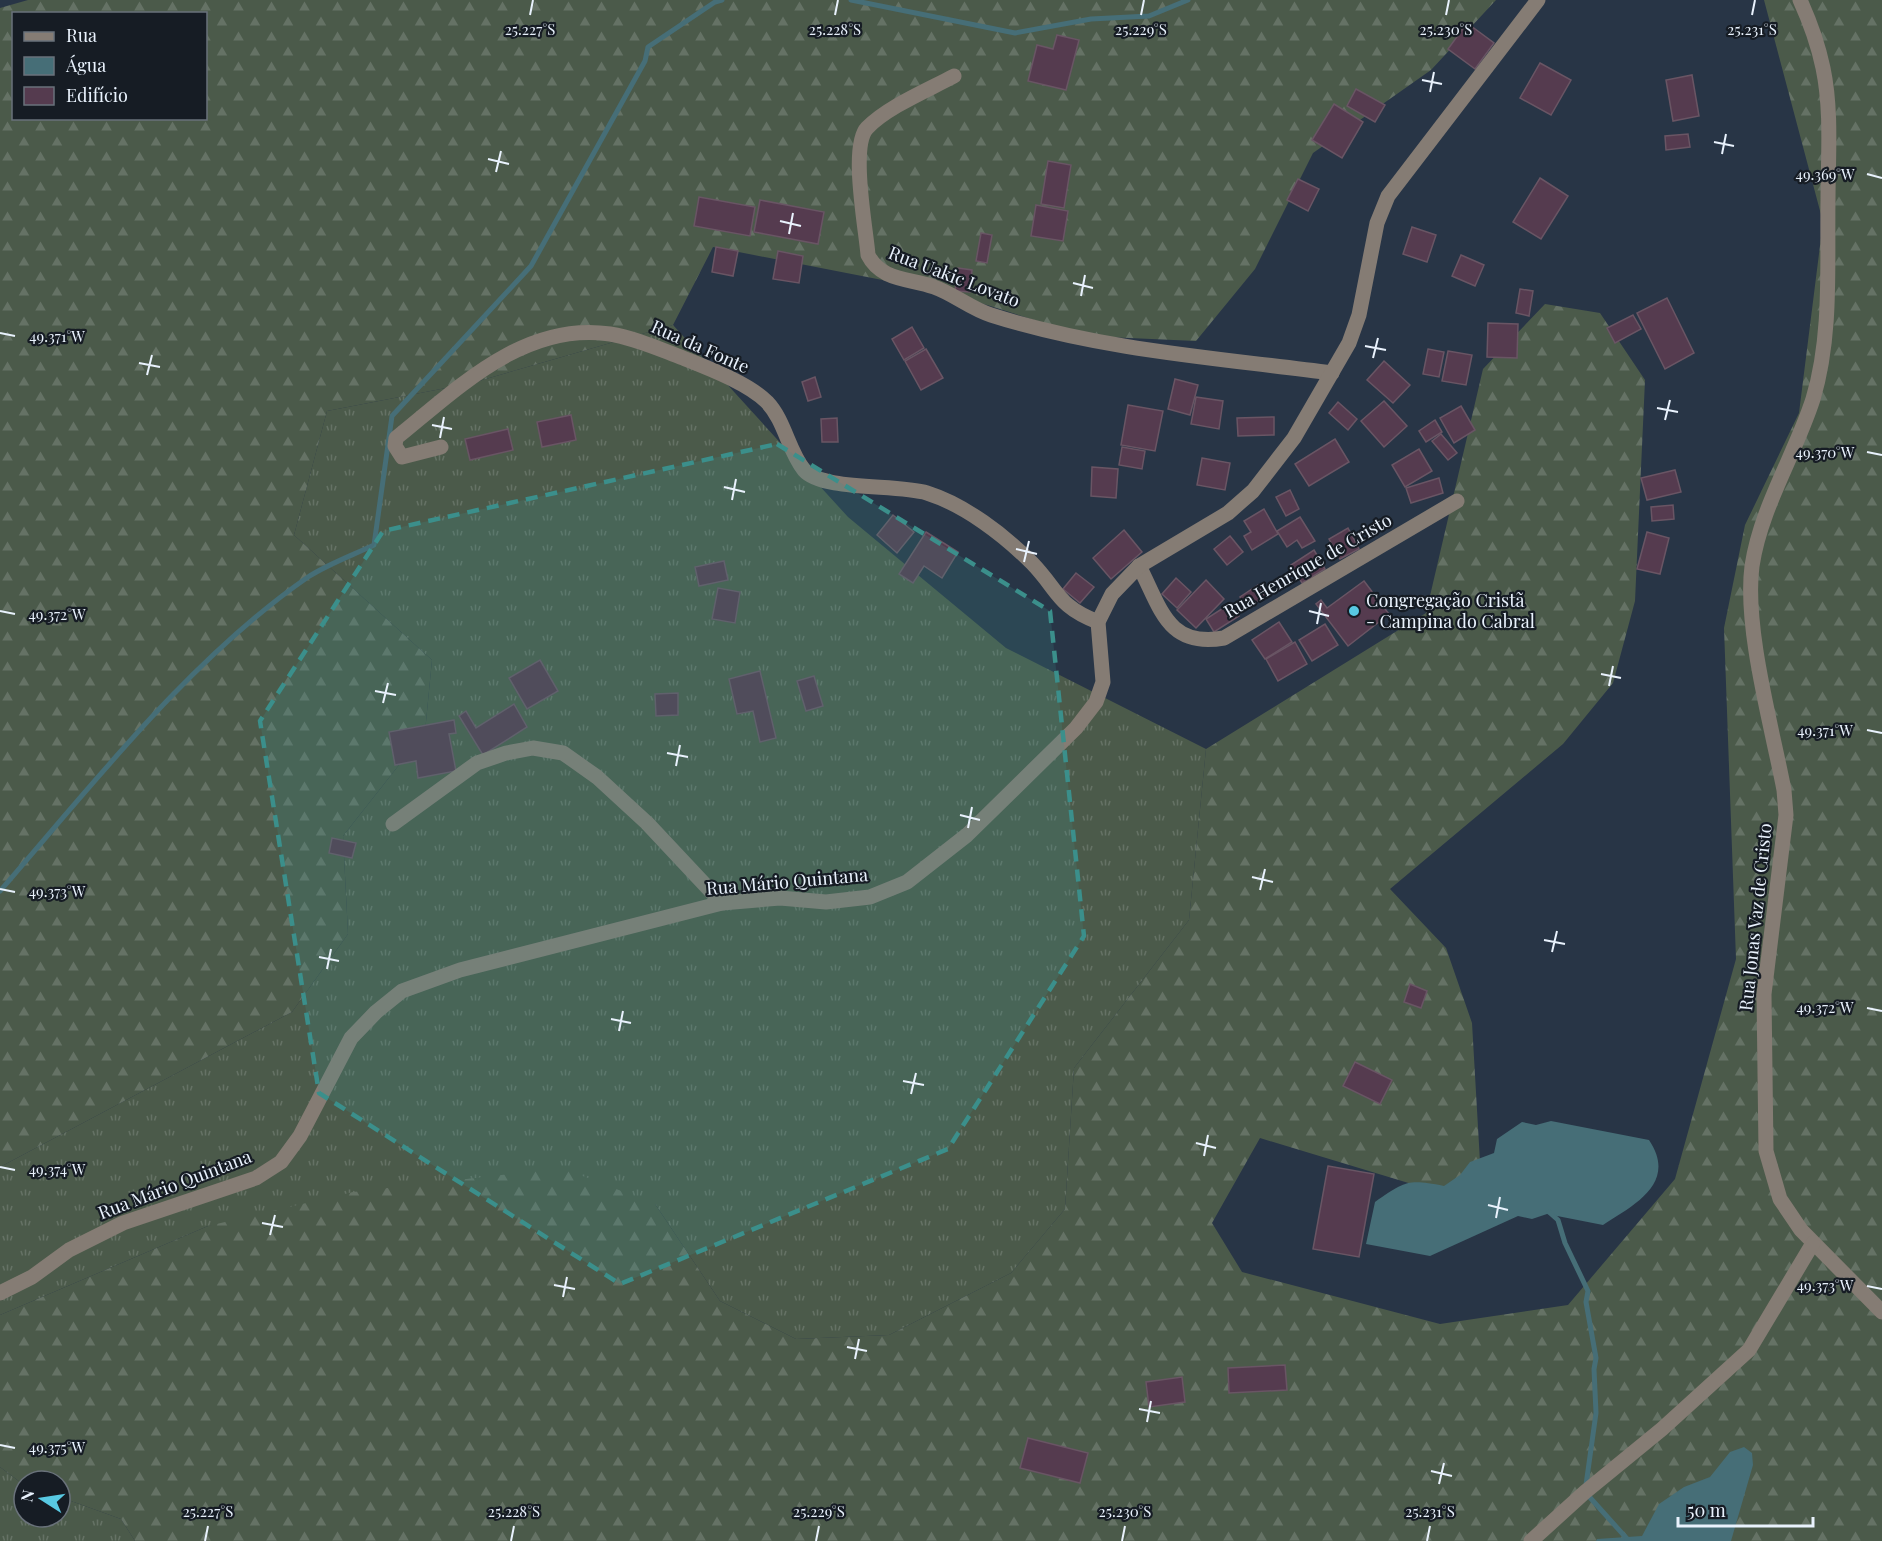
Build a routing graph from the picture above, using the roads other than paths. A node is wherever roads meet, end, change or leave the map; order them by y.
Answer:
1 (1538, 0) edge
2 (1800, 0) edge
3 (954, 76) dead end
4 (1332, 373) junction
5 (441, 447) dead end
6 (1457, 501) dead end
7 (1139, 566) junction
8 (1098, 622) junction
9 (393, 824) dead end
10 (722, 903) junction
11 (1814, 1243) junction
12 (0, 1293) edge
13 (1882, 1312) edge
14 (1531, 1541) edge

1 - 4 street
2 - 11 street, Rua Jonas Vaz de Cristo
3 - 4 street, Rua Uakic Lovato
4 - 7 street
5 - 8 street, Rua da Fonte
6 - 7 street, Rua Henrique de Cristo
7 - 8 street
8 - 10 street, Rua Mário Quintana
9 - 10 street
10 - 12 street, Rua Mário Quintana
11 - 13 street, Rua Jonas Vaz de Cristo
11 - 14 street

